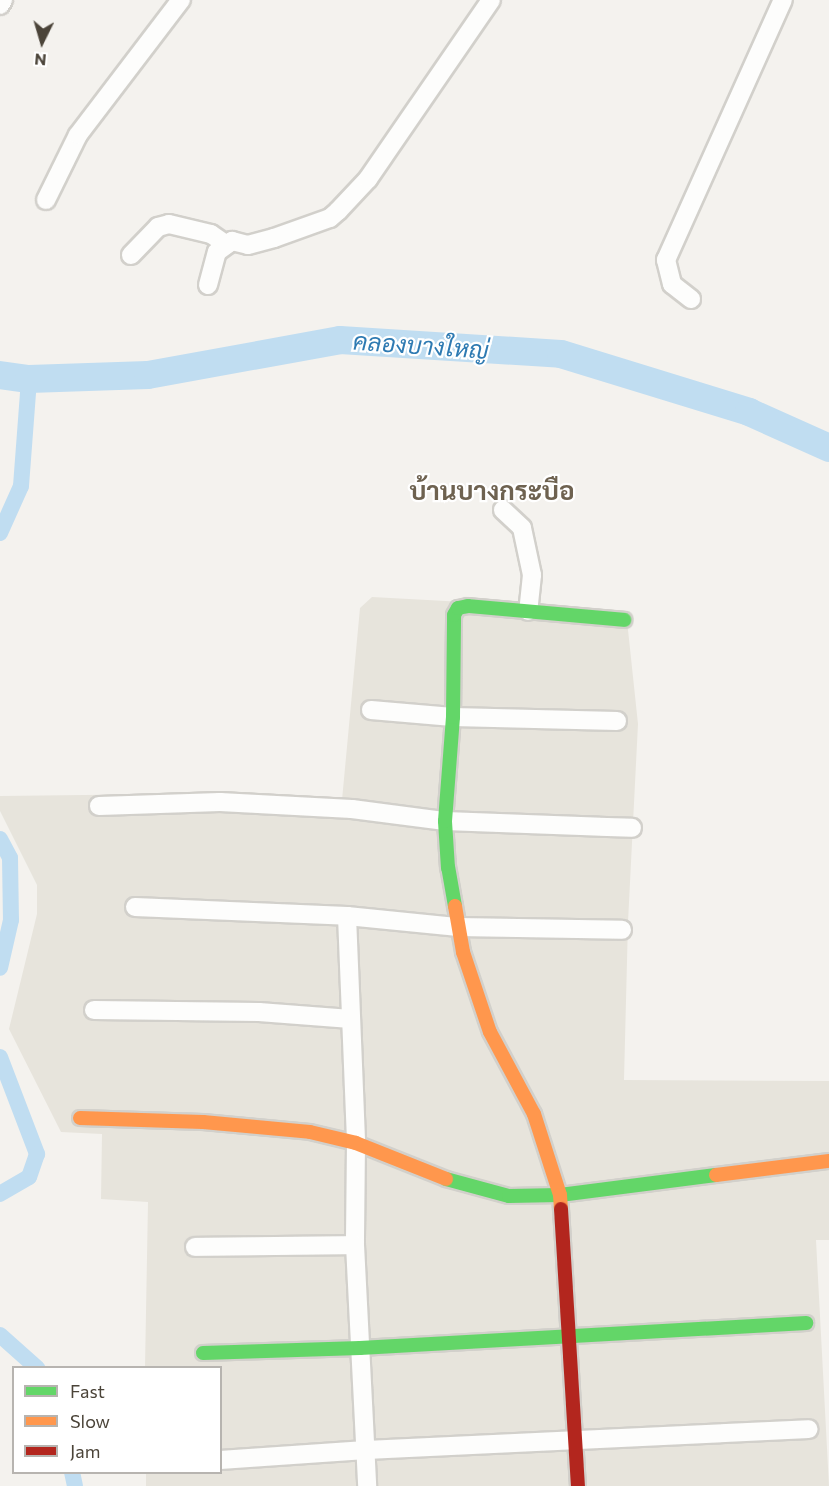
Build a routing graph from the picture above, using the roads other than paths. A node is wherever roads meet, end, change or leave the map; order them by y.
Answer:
1 (3, 0) edge
2 (181, 0) edge
3 (490, 0) edge
4 (783, 0) edge
5 (0, 5) edge
6 (46, 200) dead end
7 (227, 245) junction
8 (131, 255) dead end
9 (207, 285) dead end
10 (691, 299) dead end
11 (504, 510) dead end
12 (528, 611) junction
13 (624, 620) dead end
14 (370, 710) dead end
15 (453, 717) junction
16 (617, 721) dead end
17 (99, 806) dead end
18 (445, 821) junction
19 (632, 828) dead end
20 (135, 907) dead end
21 (347, 916) junction
22 (458, 927) junction
23 (622, 930) dead end
24 (94, 1010) dead end
25 (351, 1019) junction
26 (80, 1118) dead end
27 (356, 1143) junction
28 (829, 1161) edge
29 (560, 1196) junction
30 (355, 1245) junction
31 (195, 1247) dead end
32 (806, 1323) dead end
33 (569, 1334) junction
34 (360, 1348) junction
35 (203, 1353) dead end
36 (809, 1429) dead end
37 (574, 1439) junction
38 (366, 1450) junction
39 (222, 1460) edge
40 (367, 1486) edge
41 (578, 1486) edge

1 - 5 street
2 - 6 street
3 - 7 street
4 - 10 street
7 - 8 street
7 - 9 street
11 - 12 street
12 - 13 street
12 - 15 street
14 - 15 street
15 - 16 street
15 - 18 street
17 - 18 street
18 - 19 street
18 - 22 street
20 - 21 street
21 - 22 street
21 - 25 street
22 - 23 street
22 - 29 street
24 - 25 street
25 - 27 street
26 - 27 street
27 - 29 street
27 - 30 street
28 - 29 street
29 - 33 street
30 - 31 street
30 - 34 street
32 - 33 street
33 - 34 street
33 - 37 street
34 - 35 street
34 - 38 street
36 - 37 street
37 - 38 street
37 - 41 street
38 - 39 street
38 - 40 street

